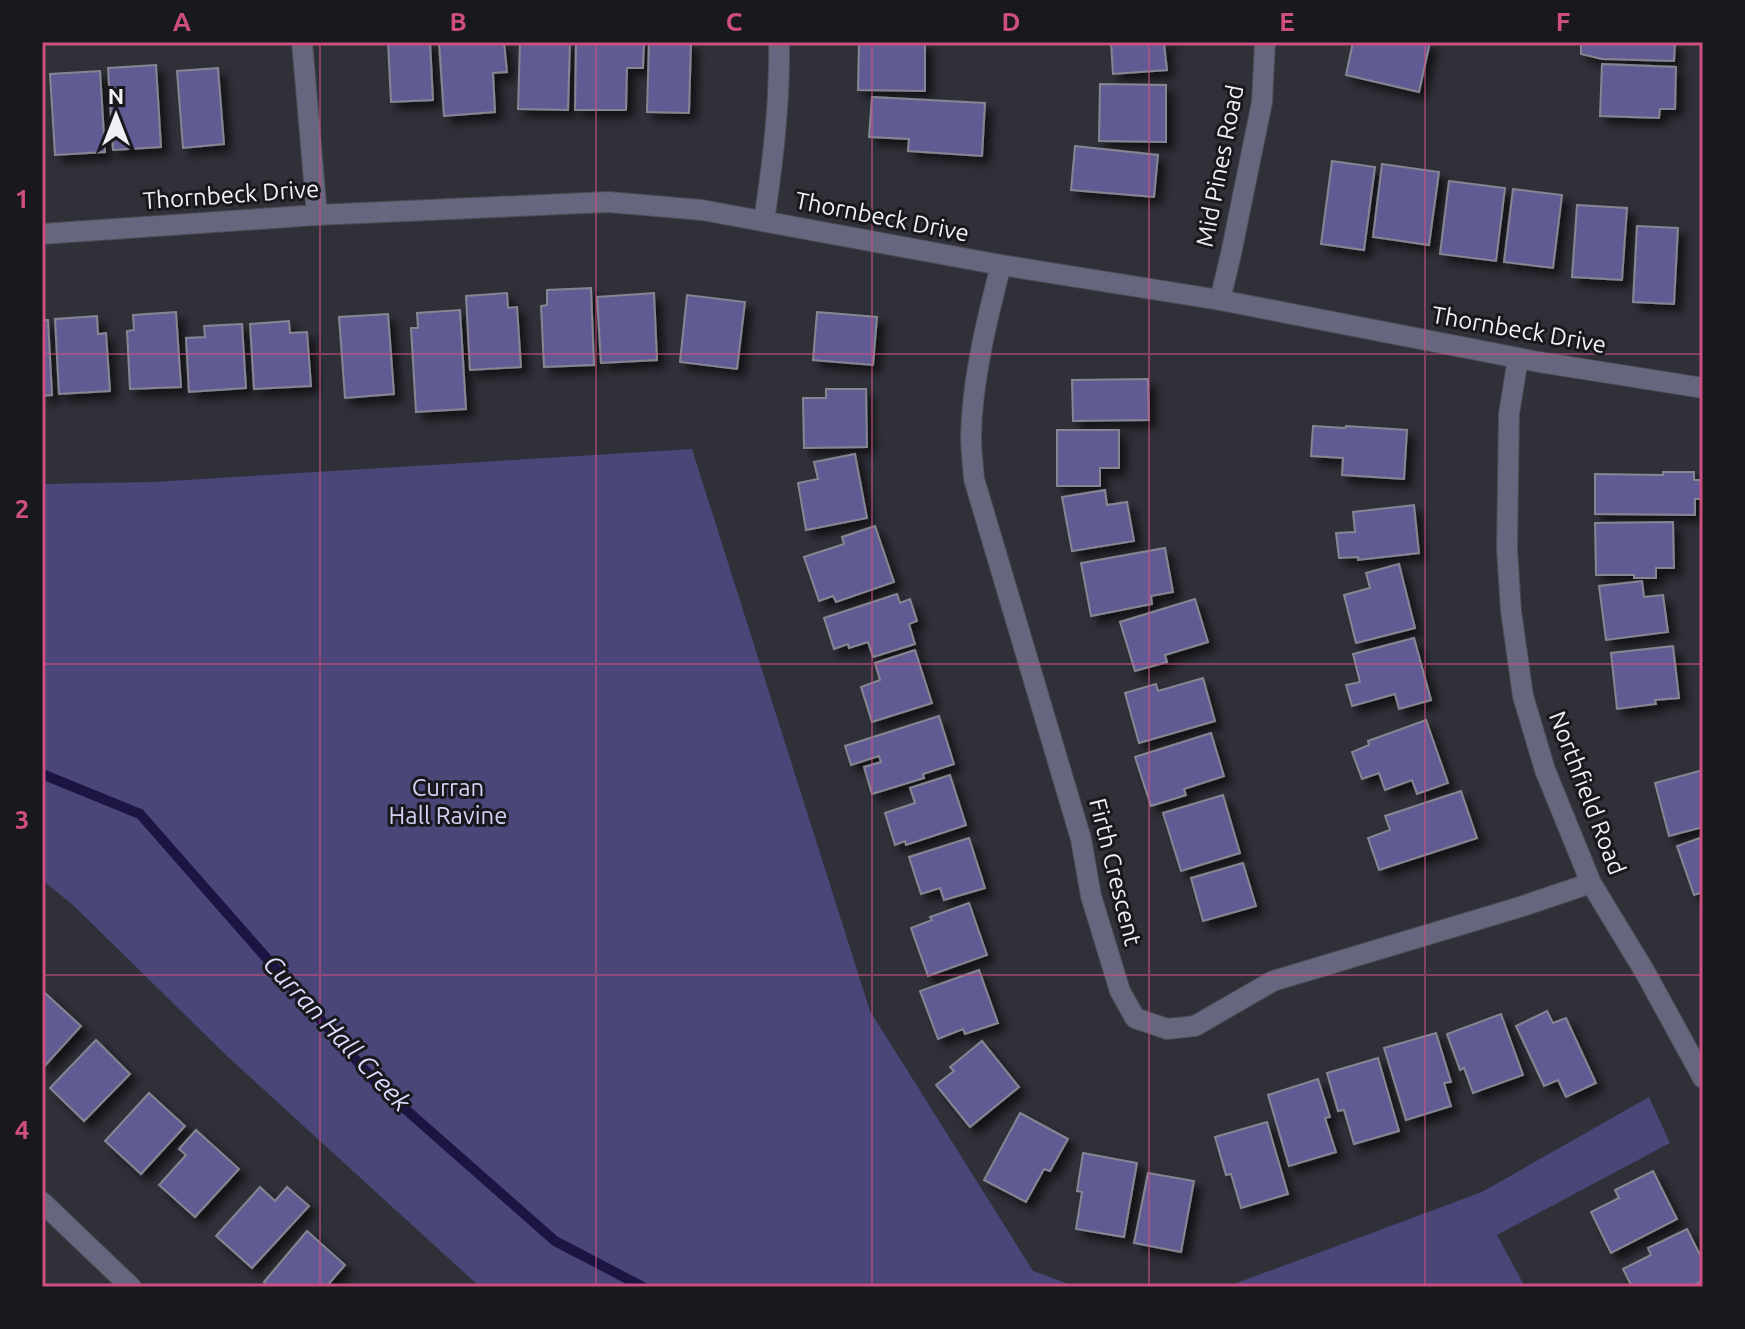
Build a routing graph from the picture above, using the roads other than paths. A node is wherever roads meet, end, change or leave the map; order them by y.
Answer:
1 (302, 42) edge
2 (779, 42) edge
3 (1265, 42) edge
4 (317, 215) junction
5 (764, 221) junction
6 (42, 234) edge
7 (1001, 265) junction
8 (1220, 300) junction
9 (1518, 358) junction
10 (1703, 388) edge
11 (1591, 883) junction
12 (1703, 1078) edge
13 (42, 1202) edge
14 (131, 1287) edge

1 - 4 street
2 - 5 street
3 - 8 street, Mid Pines Road
4 - 5 street, Thornbeck Drive
4 - 6 street, Thornbeck Drive
5 - 7 street, Thornbeck Drive
7 - 8 street, Thornbeck Drive
7 - 11 street, Firth Crescent
8 - 9 street, Thornbeck Drive
9 - 10 street, Thornbeck Drive
9 - 11 street, Northfield Road
11 - 12 street, Northfield Road
13 - 14 street

